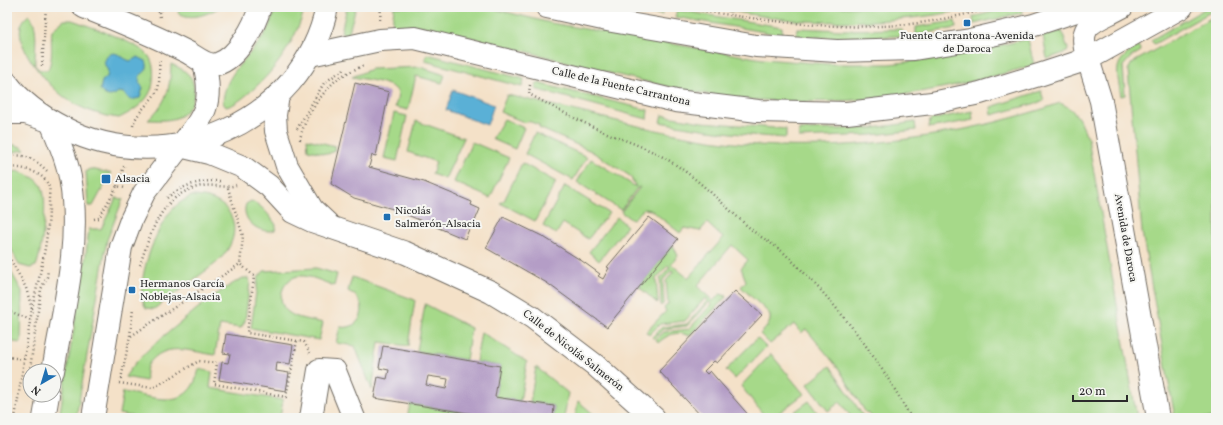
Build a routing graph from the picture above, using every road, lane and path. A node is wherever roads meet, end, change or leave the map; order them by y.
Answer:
1 (46, 7) edge
2 (84, 7) edge
3 (156, 7) edge
4 (160, 7) edge
5 (165, 7) edge
6 (260, 7) edge
7 (327, 7) edge
8 (546, 7) edge
9 (678, 7) edge
10 (729, 7) edge
11 (999, 7) edge
12 (1088, 7) edge
13 (1122, 7) edge
14 (1182, 7) edge
15 (159, 12) junction
16 (730, 15) junction
17 (163, 41) junction
18 (310, 55) junction
19 (1088, 59) junction
20 (204, 63) junction
21 (369, 64) dead end
22 (42, 66) dead end
23 (532, 66) junction
24 (348, 67) dead end
25 (7, 83) edge
26 (278, 95) junction
27 (7, 113) edge
28 (50, 121) junction
29 (296, 135) dead end
30 (300, 144) dead end
31 (180, 146) junction
32 (128, 148) junction
33 (7, 167) edge
34 (228, 182) dead end
35 (242, 183) dead end
36 (117, 186) dead end
37 (228, 188) junction
38 (165, 200) dead end
39 (333, 227) junction
40 (7, 253) edge
41 (50, 262) dead end
42 (240, 264) junction
43 (138, 270) dead end
44 (133, 306) dead end
45 (32, 309) junction
46 (7, 310) edge
47 (31, 320) junction
48 (130, 336) junction
49 (297, 341) junction
50 (7, 357) edge
51 (25, 359) junction
52 (31, 363) edge
53 (54, 363) edge
54 (319, 370) junction
55 (121, 383) junction
56 (120, 390) dead end
57 (47, 403) edge
58 (15, 418) edge
59 (44, 418) edge
60 (93, 418) edge
61 (311, 418) edge
62 (354, 418) edge
63 (654, 418) edge
64 (912, 418) edge
65 (1158, 418) edge

1 - 22 path
2 - 17 main road
3 - 15 path
4 - 15 path
5 - 15 path
6 - 20 main road
7 - 18 main road
8 - 12 main road
9 - 16 path
10 - 16 path
11 - 16 path
13 - 19 main road, Avenida de Daroca
14 - 19 main road, Calle de la Fuente Carrantona
15 - 17 path
17 - 20 main road
17 - 32 path
18 - 23 main road, Calle de la Fuente Carrantona
18 - 26 main road
19 - 23 main road, Calle de la Fuente Carrantona
19 - 65 main road, Avenida de Daroca
20 - 31 main road
21 - 30 path
23 - 64 path
24 - 29 path
25 - 28 main road
26 - 31 main road
26 - 39 main road, Calle de Nicolás Salmerón
27 - 28 main road
28 - 32 main road
28 - 53 main road
31 - 32 main road
31 - 39 main road, Calle de Nicolás Salmerón
31 - 60 main road
32 - 36 path
33 - 45 path
34 - 38 path
35 - 37 path
37 - 42 path
37 - 43 path
39 - 63 main road, Calle de Nicolás Salmerón
40 - 45 path
41 - 52 path
42 - 48 path
42 - 49 path
44 - 48 path
45 - 47 path
46 - 47 path
47 - 51 path
48 - 55 path
49 - 54 path
49 - 55 path
50 - 51 path
51 - 58 path
54 - 61 main road
54 - 62 main road
55 - 56 path
57 - 59 main road

